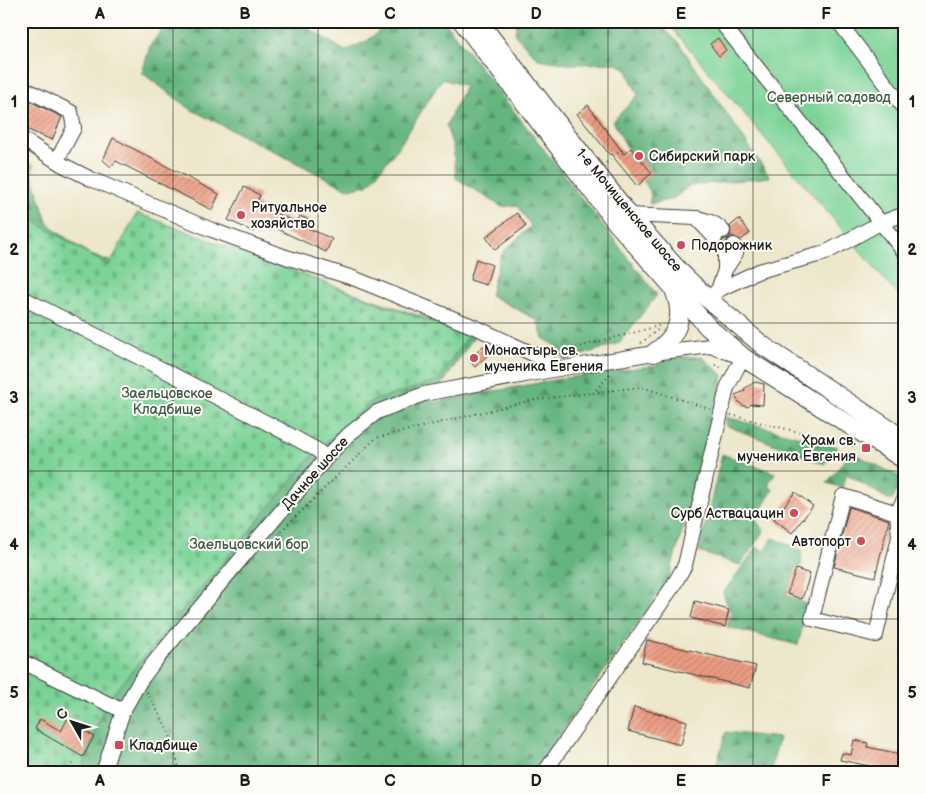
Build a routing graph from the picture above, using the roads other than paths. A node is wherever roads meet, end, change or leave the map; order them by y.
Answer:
1 (462, 21) edge
2 (720, 21) edge
3 (838, 21) edge
4 (484, 26) edge
5 (21, 87) edge
6 (905, 110) edge
7 (21, 138) edge
8 (57, 160) junction
9 (905, 214) edge
10 (629, 215) junction
11 (880, 223) junction
12 (719, 234) dead end
13 (730, 249) dead end
14 (905, 253) edge
15 (674, 289) junction
16 (713, 294) junction
17 (21, 297) edge
18 (745, 332) junction
19 (718, 344) junction
20 (654, 353) junction
21 (744, 358) junction
22 (549, 365) junction
23 (905, 440) edge
24 (326, 458) junction
25 (905, 460) edge
26 (905, 496) edge
27 (897, 514) junction
28 (21, 661) edge
29 (123, 711) junction
30 (104, 773) edge
31 (544, 773) edge

1 - 15 main road
2 - 11 street
3 - 6 street
4 - 10 main road, 1-е Мочищенское шоссе
5 - 8 street
7 - 8 street
8 - 22 street
9 - 11 street
10 - 12 street
10 - 16 main road, 1-е Мочищенское шоссе
11 - 14 street
11 - 16 street
13 - 16 street
15 - 19 main road
15 - 20 main road
16 - 18 main road, 1-е Мочищенское шоссе
17 - 24 street
18 - 19 main road
18 - 23 main road, 1-е Мочищенское шоссе
19 - 20 street, Дачное шоссе
19 - 21 main road
20 - 22 street, Дачное шоссе
21 - 25 main road
21 - 31 street
22 - 24 street, Дачное шоссе
24 - 29 street, Дачное шоссе
26 - 27 street
27 - 27 street
28 - 29 street
29 - 30 street, Дачное шоссе

